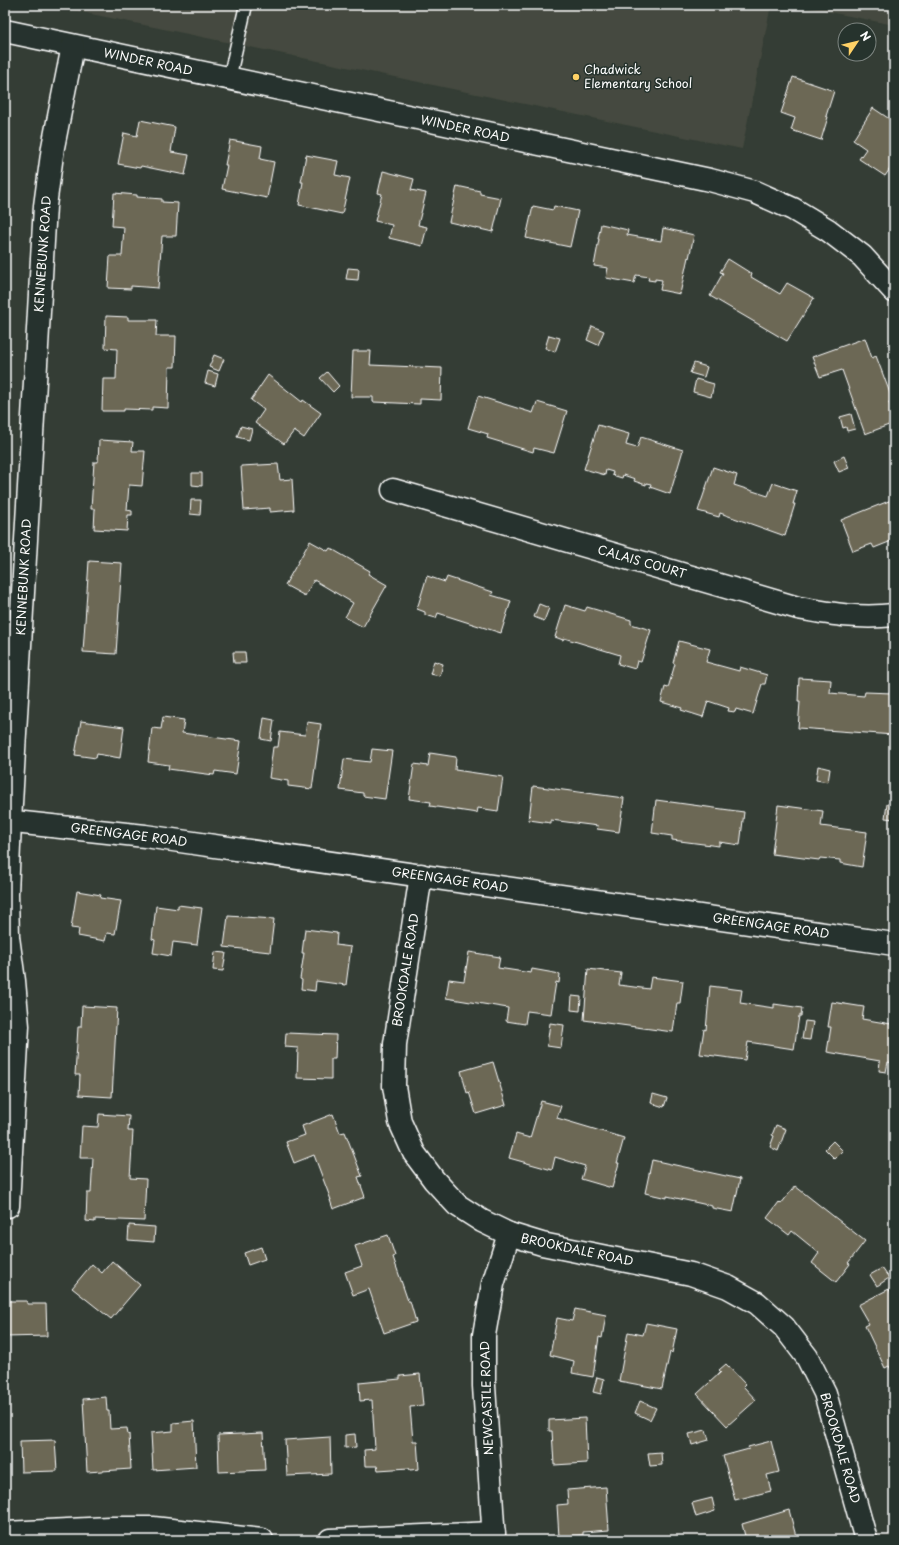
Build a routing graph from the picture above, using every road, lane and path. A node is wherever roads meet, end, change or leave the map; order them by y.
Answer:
1 (246, 5) edge
2 (5, 32) edge
3 (73, 46) junction
4 (229, 79) junction
5 (894, 291) edge
6 (393, 490) dead end
7 (894, 615) edge
8 (8, 821) edge
9 (421, 875) junction
10 (894, 944) edge
11 (8, 1206) dead end
12 (509, 1234) junction
13 (5, 1533) edge
14 (189, 1536) edge
15 (494, 1536) edge
16 (262, 1540) edge
17 (330, 1540) edge
18 (866, 1540) edge

1 - 4 lane
2 - 3 street, WINDER ROAD
3 - 4 street, WINDER ROAD
3 - 8 street, KENNEBUNK ROAD
4 - 5 street, WINDER ROAD
6 - 7 street, CALAIS COURT
8 - 9 street, GREENGAGE ROAD
8 - 11 street, KENNEBUNK ROAD
9 - 10 street, GREENGAGE ROAD
9 - 12 street, BROOKDALE ROAD
12 - 15 street, NEWCASTLE ROAD
12 - 18 street, BROOKDALE ROAD
13 - 14 street
14 - 16 street
15 - 17 street

